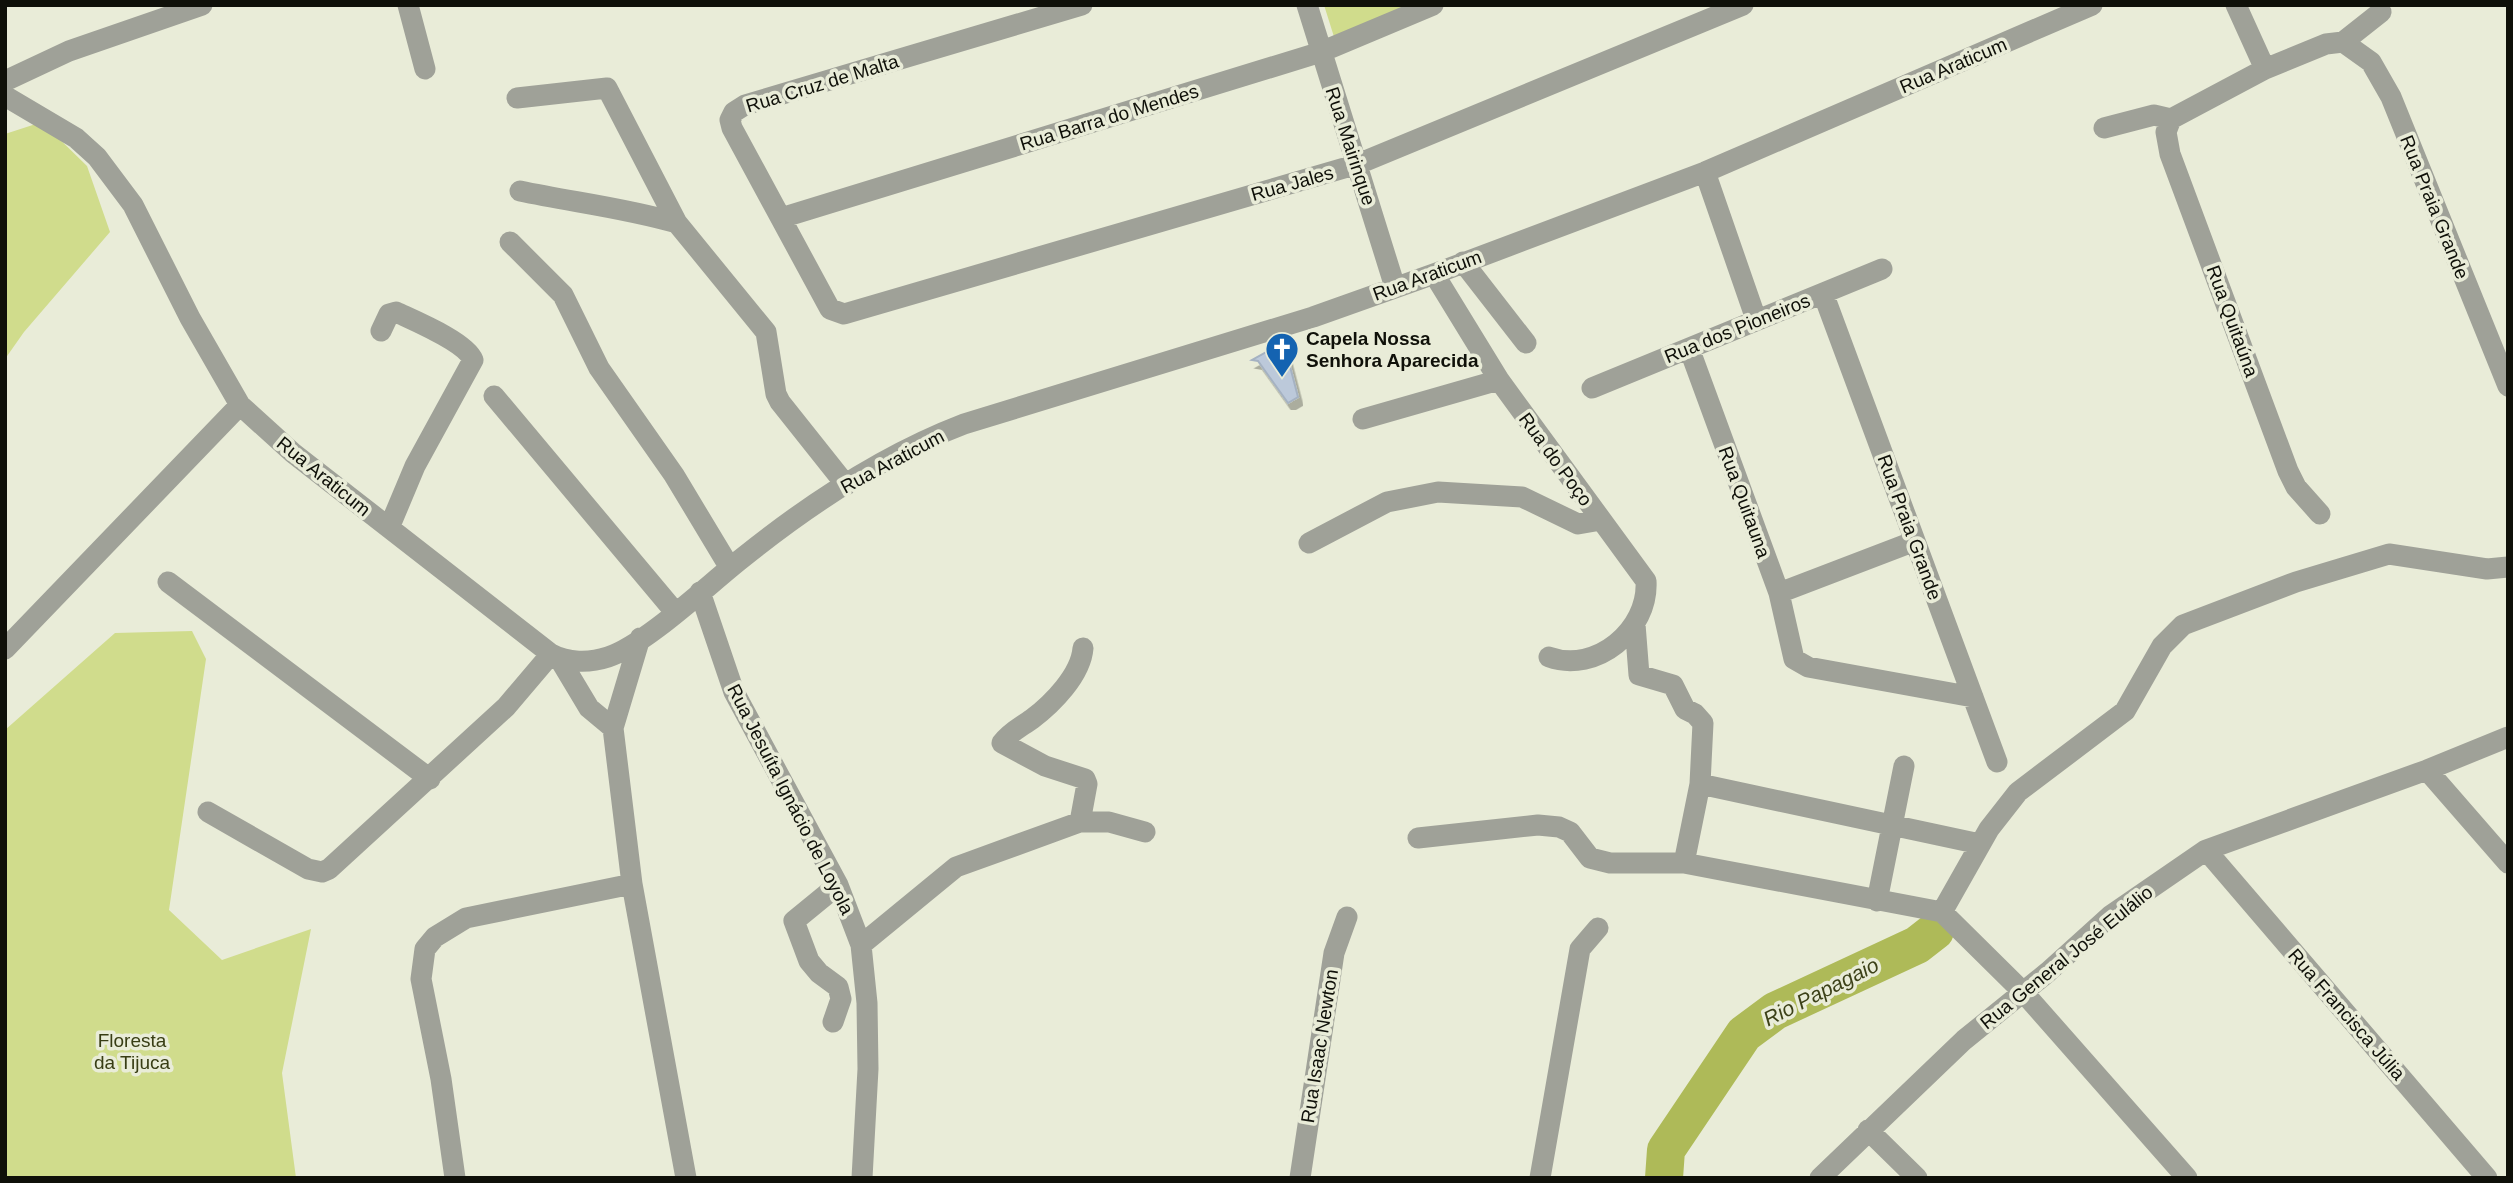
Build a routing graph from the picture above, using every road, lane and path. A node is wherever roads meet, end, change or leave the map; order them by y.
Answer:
1 (202, 5) edge
2 (408, 5) edge
3 (1082, 5) edge
4 (1307, 5) edge
5 (1433, 5) edge
6 (1744, 5) edge
7 (2092, 5) edge
8 (2236, 5) edge
9 (2381, 12) dead end
10 (2343, 42) junction
11 (1321, 52) junction
12 (425, 69) dead end
13 (2265, 69) junction
14 (5, 81) edge
15 (5, 96) edge
16 (517, 98) dead end
17 (2171, 119) junction
18 (2104, 128) dead end
19 (1358, 164) junction
20 (1705, 172) junction
21 (520, 191) dead end
22 (781, 218) junction
23 (677, 223) junction
24 (510, 242) dead end
25 (1463, 262) junction
26 (1882, 269) dead end
27 (1434, 274) junction
28 (1395, 287) junction
29 (1823, 293) junction
30 (828, 306) joint
31 (1756, 319) junction
32 (381, 331) dead end
33 (1526, 343) dead end
34 (1689, 348) junction
35 (1499, 380) junction
36 (2508, 386) edge
37 (1592, 388) dead end
38 (494, 396) dead end
39 (240, 405) junction
40 (1363, 419) dead end
41 (846, 485) junction
42 (2320, 513) dead end
43 (1601, 520) junction
44 (389, 528) junction
45 (1915, 541) junction
46 (1309, 543) dead end
47 (2508, 567) edge
48 (730, 568) junction
49 (168, 582) dead end
50 (700, 592) junction
51 (1779, 593) junction
52 (675, 612) junction
53 (1635, 624) junction
54 (640, 638) junction
55 (1083, 648) dead end
56 (5, 649) edge
57 (555, 656) junction
58 (1549, 657) dead end
59 (1973, 697) junction
60 (613, 728) junction
61 (2508, 737) edge
62 (1997, 762) dead end
63 (1904, 766) dead end
64 (2427, 771) junction
65 (430, 779) junction
66 (1700, 784) junction
67 (208, 812) dead end
68 (1080, 822) junction
69 (1892, 825) junction
70 (1145, 832) dead end
71 (1418, 838) dead end
72 (1980, 844) junction
73 (2207, 850) junction
74 (1684, 863) junction
75 (2508, 863) edge
76 (632, 884) junction
77 (838, 885) junction
78 (1877, 901) junction
79 (1942, 912) junction
80 (1347, 917) dead end
81 (1598, 928) dead end
82 (861, 945) junction
83 (2024, 993) junction
84 (833, 1022) dead end
85 (1868, 1130) junction
86 (455, 1178) edge
87 (686, 1178) edge
88 (862, 1178) edge
89 (1300, 1178) edge
90 (1540, 1178) edge
91 (1820, 1178) edge
92 (1917, 1178) edge
93 (2187, 1178) edge
94 (2487, 1178) edge

1 - 14 street
2 - 12 street
3 - 22 street, Rua Cruz de Malta
4 - 11 street, Rua Mairinque
5 - 11 street, Rua Barra do Mendes
6 - 19 street, Rua Jales
7 - 20 street, Rua Araticum
8 - 13 street
9 - 10 street
10 - 13 street
10 - 36 street, Rua Praia Grande
11 - 19 street, Rua Mairinque
11 - 22 street, Rua Barra do Mendes
13 - 17 street
15 - 39 street, Rua Araticum
16 - 23 street
17 - 18 street
17 - 42 street, Rua Quitaúna
19 - 28 street, Rua Mairinque
19 - 30 street, Rua Jales
20 - 25 street, Rua Araticum
20 - 31 street
21 - 23 street
22 - 30 street, Rua Cruz de Malta
23 - 41 street
24 - 48 street
25 - 27 street, Rua Araticum
25 - 33 street
26 - 29 street, Rua dos Pioneiros
27 - 28 street, Rua Araticum
27 - 35 street, Rua do Poço
28 - 41 street, Rua Araticum
29 - 31 street, Rua dos Pioneiros
29 - 45 street, Rua Praia Grande
31 - 34 street, Rua dos Pioneiros
32 - 44 street
34 - 37 street, Rua dos Pioneiros
34 - 51 street, Rua Quitauna
35 - 40 street
35 - 43 street, Rua do Poço
38 - 52 street
39 - 44 street, Rua Araticum
39 - 56 street
41 - 48 street, Rua Araticum
43 - 46 street
43 - 53 street, Rua do Poço
44 - 57 street, Rua Araticum
45 - 51 street
45 - 59 street, Rua Praia Grande
47 - 72 street
48 - 50 street, Rua Araticum
49 - 65 street
50 - 52 street, Rua Araticum
50 - 77 street, Rua Jesuíta Ignácio de Loyola
51 - 59 street, Rua Quitauna
52 - 54 street, Rua Araticum
53 - 58 street, Rua do Poço
53 - 66 street
54 - 57 street, Rua Araticum
54 - 60 street
55 - 68 street
57 - 60 street
57 - 65 street
59 - 62 street, Rua Praia Grande
60 - 76 street
61 - 64 street, Rua General José Eulálio
63 - 69 street
64 - 73 street, Rua General José Eulálio
64 - 75 street
65 - 67 street
66 - 69 street
66 - 74 street
68 - 70 street
68 - 82 street
69 - 72 street
69 - 78 street
71 - 74 street
72 - 79 street
73 - 83 street, Rua General José Eulálio
73 - 94 street, Rua Francisca Júlia
74 - 78 street
76 - 86 street
76 - 87 street
77 - 82 street, Rua Jesuíta Ignácio de Loyola
77 - 84 street
78 - 79 street
79 - 83 street
80 - 89 street, Rua Isaac Newton
81 - 90 street
82 - 88 street, Rua Jesuíta Ignácio de Loyola
83 - 85 street, Rua General José Eulálio
83 - 93 street
85 - 91 street, Rua General José Eulálio
85 - 92 street

